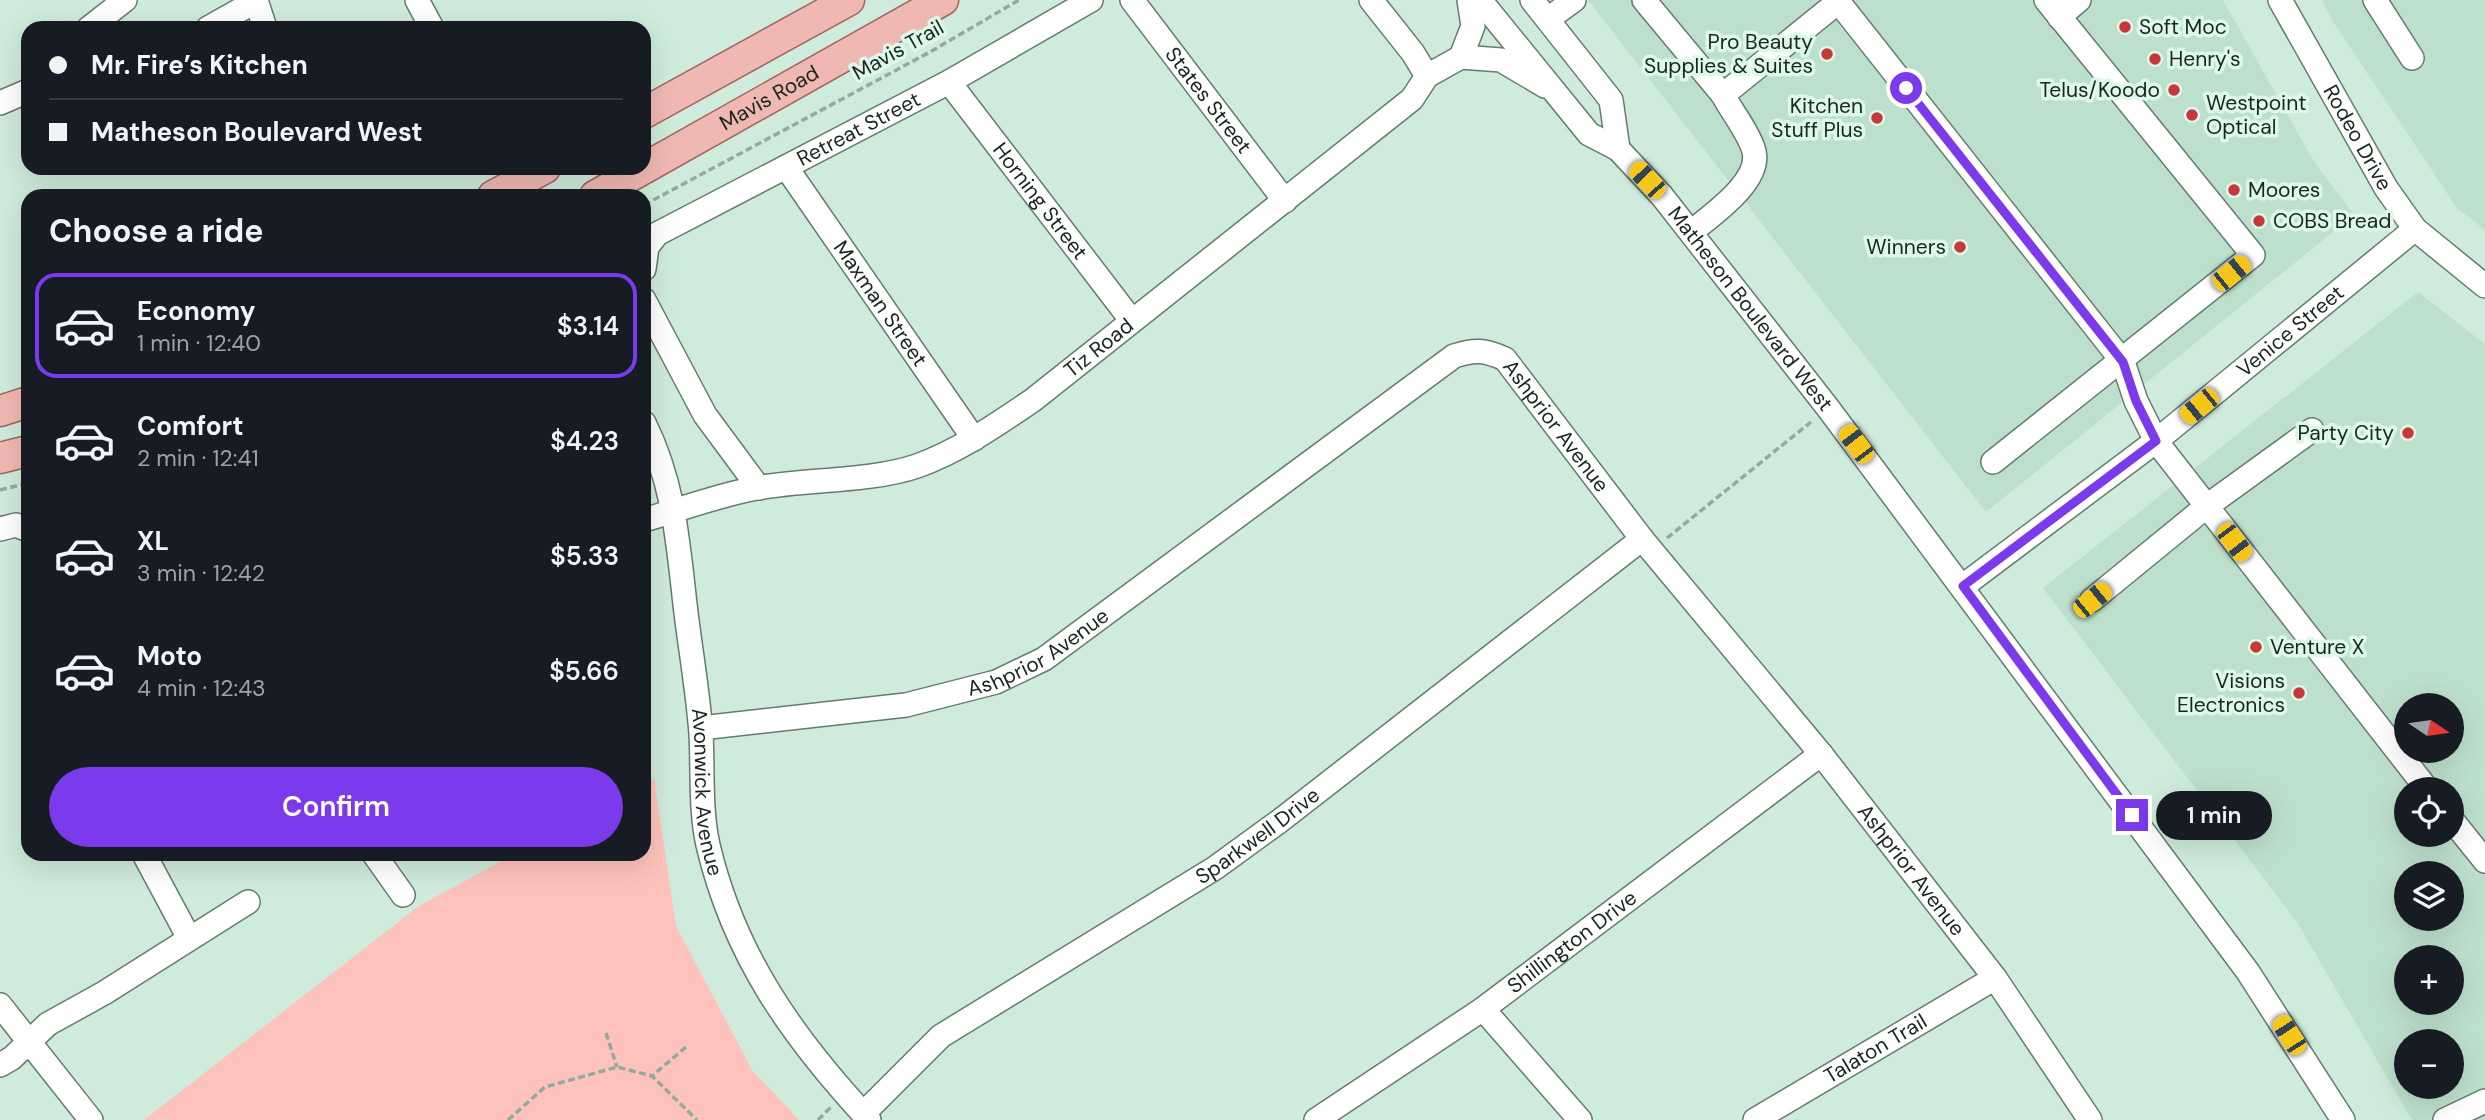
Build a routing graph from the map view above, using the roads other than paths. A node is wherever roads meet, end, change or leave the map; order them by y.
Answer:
1 (125, 0) edge
2 (416, 0) edge
3 (849, 0) edge
4 (943, 0) edge
5 (1091, 0) edge
6 (1132, 0) edge
7 (1371, 0) edge
8 (1469, 0) edge
9 (1480, 0) edge
10 (1532, 0) edge
11 (1574, 0) edge
12 (1644, 0) edge
13 (2079, 0) edge
14 (2280, 0) edge
15 (2375, 0) edge
16 (256, 1) edge
17 (1838, 1) edge
18 (2052, 8) edge
19 (1548, 19) junction
20 (98, 21) edge
21 (220, 21) edge
22 (263, 21) edge
23 (428, 21) edge
24 (1461, 57) junction
25 (2412, 58) dead end
26 (1427, 76) junction
27 (949, 82) junction
28 (1558, 93) junction
29 (21, 94) edge
30 (1723, 95) junction
31 (0, 103) edge
32 (651, 109) edge
33 (1618, 149) junction
34 (651, 165) edge
35 (786, 167) junction
36 (532, 175) edge
37 (633, 175) edge
38 (512, 186) edge
39 (608, 189) edge
40 (1284, 201) junction
41 (2415, 229) junction
42 (1691, 232) junction
43 (651, 242) edge
44 (2485, 286) edge
45 (651, 313) edge
46 (1132, 321) junction
47 (2123, 362) junction
48 (21, 404) edge
49 (0, 411) edge
50 (2312, 430) dead end
51 (651, 438) edge
52 (974, 439) junction
53 (2156, 441) junction
54 (21, 453) edge
55 (0, 458) edge
56 (1993, 462) dead end
57 (759, 488) junction
58 (2207, 506) junction
59 (673, 512) junction
60 (651, 518) edge
61 (21, 528) edge
62 (0, 529) edge
63 (1647, 545) junction
64 (1963, 586) junction
65 (2092, 600) dead end
66 (701, 729) junction
67 (1821, 754) junction
68 (2418, 777) edge
69 (2464, 835) edge
70 (2485, 860) edge
71 (148, 861) edge
72 (379, 861) edge
73 (403, 895) dead end
74 (248, 902) dead end
75 (189, 938) junction
76 (1994, 978) junction
77 (0, 1005) edge
78 (1483, 1009) junction
79 (30, 1043) junction
80 (0, 1065) edge
81 (2485, 1101) edge
82 (866, 1117) edge
83 (91, 1120) edge
84 (1316, 1120) edge
85 (1580, 1120) edge
86 (1755, 1120) edge
87 (2090, 1120) edge
88 (2343, 1120) edge
89 (2445, 1120) edge

1 - 20 street
2 - 23 street
3 - 32 main road
4 - 34 main road, Mavis Road
5 - 27 street, Retreat Street
6 - 40 street, States Street
7 - 26 street
8 - 24 street
9 - 28 street, Matheson Boulevard West
10 - 19 street
11 - 19 street
12 - 30 street
13 - 18 street
14 - 41 street, Rodeo Drive
15 - 25 street
16 - 21 street
16 - 22 street
17 - 30 street
17 - 47 street
18 - 47 street
19 - 33 street
24 - 26 street, Tiz Road
24 - 28 street
26 - 40 street, Tiz Road
27 - 35 street, Retreat Street
27 - 46 street, Horning Street
28 - 33 street, Matheson Boulevard West
29 - 31 street
30 - 42 street
33 - 42 street, Matheson Boulevard West
35 - 43 street, Retreat Street
35 - 52 street, Maxman Street
36 - 38 main road
37 - 39 main road, Mavis Road
40 - 46 street, Tiz Road
41 - 44 street, Rodeo Drive
41 - 53 street, Venice Street
42 - 64 street, Matheson Boulevard West
45 - 57 street
46 - 52 street, Tiz Road
47 - 53 street
47 - 56 street
48 - 49 main road
50 - 58 street
51 - 59 street, Avonwick Avenue
52 - 57 street, Tiz Road
53 - 58 street
53 - 64 street, Venice Street
54 - 55 main road
57 - 59 street, Tiz Road
58 - 65 street
58 - 68 street
59 - 60 street, Tiz Road
59 - 66 street, Avonwick Avenue
61 - 62 street
63 - 66 street, Ashprior Avenue
63 - 67 street, Ashprior Avenue
63 - 82 street, Sparkwell Drive
64 - 88 street, Matheson Boulevard West
66 - 82 street, Avonwick Avenue
67 - 76 street, Ashprior Avenue
67 - 78 street, Shillington Drive
69 - 70 street
71 - 75 street
72 - 73 street
74 - 75 street
75 - 79 street
76 - 86 street, Talaton Trail
76 - 87 street, Ashprior Avenue
77 - 79 street
78 - 84 street, Shillington Drive
78 - 85 street
79 - 80 street
79 - 83 street
81 - 89 street

